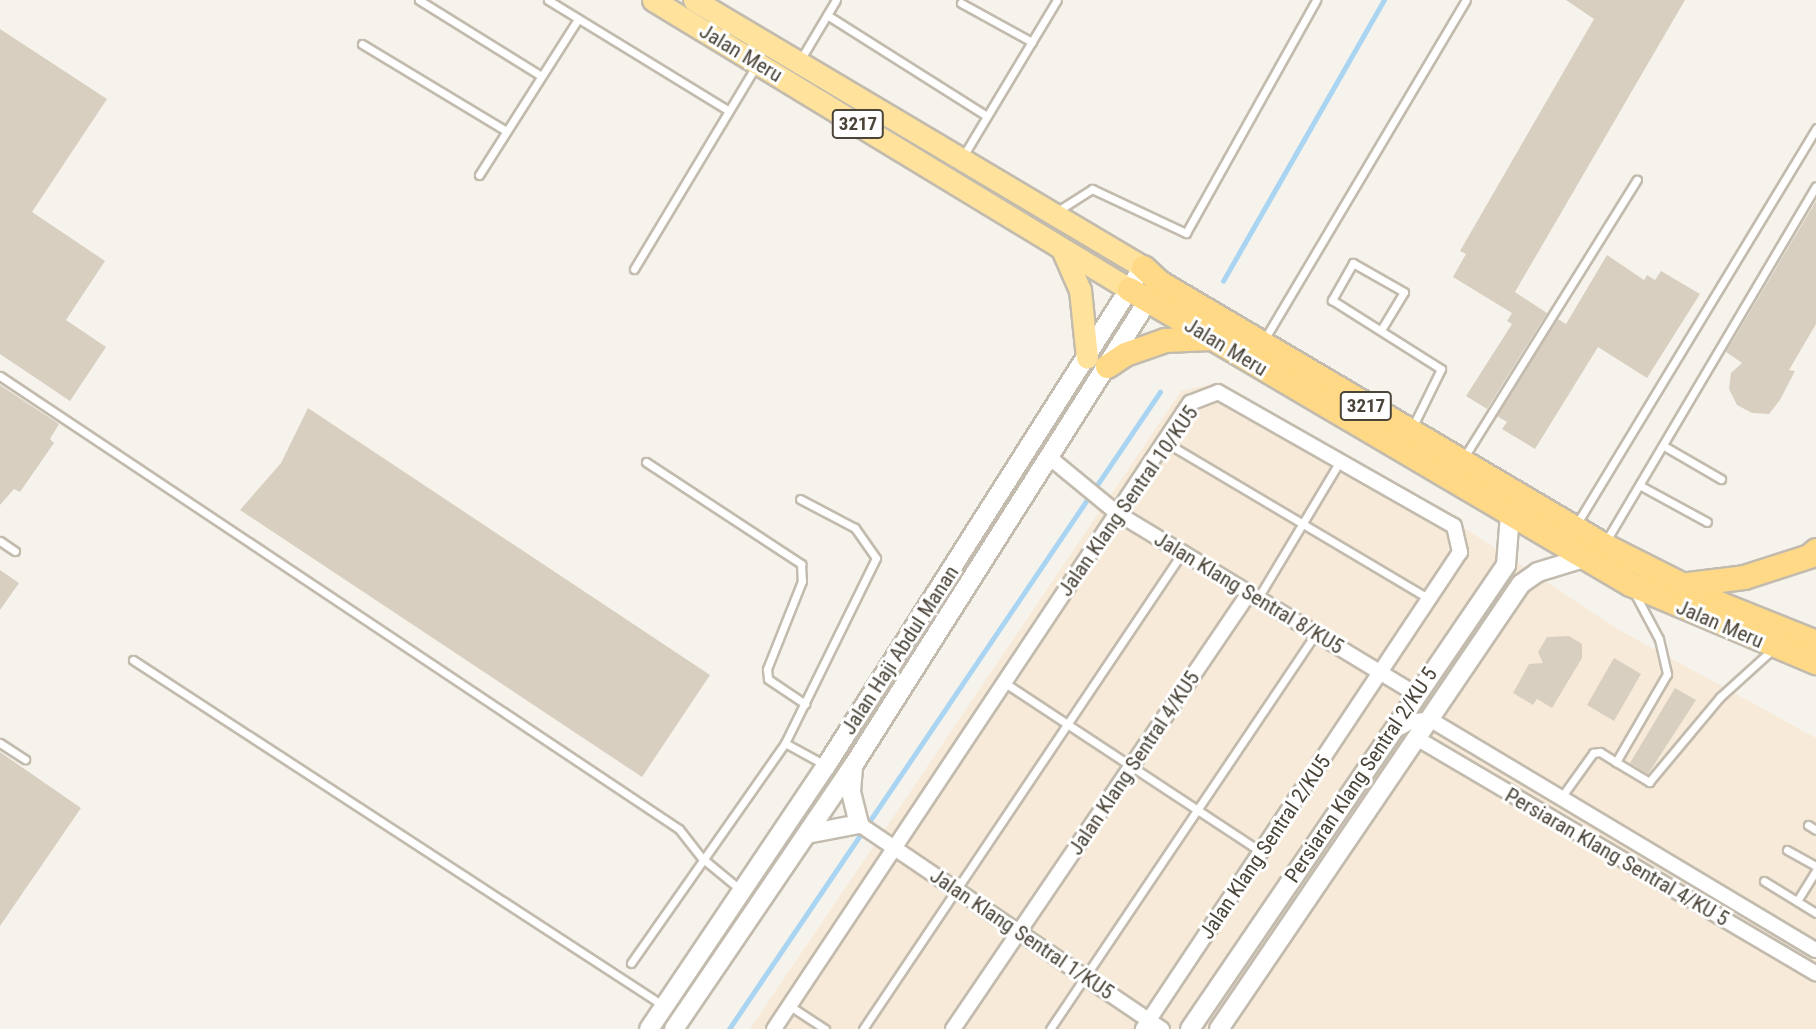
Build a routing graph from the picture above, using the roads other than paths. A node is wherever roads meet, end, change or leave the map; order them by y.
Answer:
1 (419, 0) edge
2 (548, 0) edge
3 (653, 0) edge
4 (694, 0) edge
5 (836, 0) edge
6 (1057, 0) edge
7 (1316, 0) edge
8 (1466, 0) edge
9 (961, 3) dead end
10 (827, 15) junction
11 (578, 19) junction
12 (1032, 42) junction
13 (362, 44) dead end
14 (799, 62) junction
15 (758, 63) junction
16 (541, 76) junction
17 (729, 111) junction
18 (987, 116) junction
19 (1816, 128) edge
20 (506, 131) junction
21 (962, 159) junction
22 (479, 175) dead end
23 (1637, 180) dead end
24 (1816, 186) edge
25 (1054, 214) junction
26 (1062, 249) junction
27 (634, 269) dead end
28 (1145, 285) junction
29 (1381, 330) junction
30 (1210, 338) junction
31 (1262, 343) junction
32 (1097, 362) junction
33 (0, 376) edge
34 (1410, 432) junction
35 (1165, 442) junction
36 (1664, 446) junction
37 (1049, 457) junction
38 (1340, 461) junction
39 (646, 462) dead end
40 (1461, 463) junction
41 (1721, 479) dead end
42 (1641, 486) junction
43 (800, 499) dead end
44 (1117, 513) junction
45 (1510, 514) junction
46 (1707, 522) dead end
47 (1302, 524) junction
48 (1574, 528) junction
49 (0, 541) edge
50 (1604, 545) junction
51 (1816, 550) edge
52 (15, 551) dead end
53 (1182, 552) junction
54 (1584, 558) junction
55 (1630, 584) junction
56 (1680, 585) junction
57 (1253, 595) junction
58 (1430, 600) junction
59 (1316, 633) junction
60 (1816, 642) edge
61 (1774, 647) junction
62 (133, 660) dead end
63 (1816, 662) edge
64 (1382, 673) junction
65 (1004, 682) junction
66 (1416, 694) junction
67 (805, 704) junction
68 (1431, 720) junction
69 (1068, 724) junction
70 (1390, 733) junction
71 (1418, 739) junction
72 (0, 743) edge
73 (785, 743) junction
74 (25, 759) dead end
75 (1616, 762) junction
76 (853, 765) junction
77 (826, 766) junction
78 (1131, 766) junction
79 (1559, 800) junction
80 (1197, 810) junction
81 (1334, 815) junction
82 (859, 824) junction
83 (1355, 830) junction
84 (807, 834) junction
85 (1633, 844) junction
86 (894, 848) junction
87 (1787, 850) dead end
88 (1262, 852) junction
89 (702, 858) junction
90 (1622, 860) junction
91 (1816, 868) edge
92 (1764, 881) dead end
93 (956, 890) junction
94 (742, 892) junction
95 (1797, 901) junction
96 (1816, 913) edge
97 (1018, 933) junction
98 (1816, 950) edge
99 (631, 963) dead end
100 (1816, 973) edge
101 (1084, 977) junction
102 (790, 1006) junction
103 (664, 1007) junction
104 (1146, 1025) edge
105 (649, 1029) edge
106 (674, 1029) edge
107 (774, 1029) edge
108 (825, 1029) edge
109 (863, 1029) edge
110 (953, 1029) edge
111 (1050, 1029) edge
112 (1162, 1029) edge
113 (1190, 1029) edge
114 (1219, 1029) edge

1 - 16 lane
2 - 11 lane
3 - 15 main road, Jalan Meru / 3217
4 - 14 main road, Jalan Meru / 3217
5 - 10 lane
6 - 12 lane
7 - 25 lane
8 - 31 lane
9 - 12 lane
10 - 14 lane
10 - 18 lane
11 - 16 lane
11 - 17 lane
12 - 18 lane
13 - 20 lane
14 - 21 main road, Jalan Meru / 3217
15 - 17 lane
15 - 26 main road, Jalan Meru / 3217
16 - 20 lane
17 - 27 lane
18 - 21 lane
19 - 48 lane
20 - 22 lane
21 - 25 main road, Jalan Meru / 3217
23 - 40 lane
24 - 36 lane
25 - 28 main road, Jalan Meru / 3217
26 - 28 main road, Jalan Meru / 3217
26 - 32 main road
28 - 30 highway, Jalan Meru / 3217
28 - 31 highway, Jalan Meru / 3217
28 - 32 street, Jalan Haji Abdul Manan
29 - 29 lane
29 - 34 lane
30 - 32 highway
30 - 45 highway, Jalan Meru / 3217
31 - 34 highway, Jalan Meru / 3217
32 - 37 street, Jalan Haji Abdul Manan
32 - 77 street, Jalan Haji Abdul Manan
33 - 89 lane
34 - 40 highway, Jalan Meru / 3217
35 - 38 street, Jalan Klang Sentral 10/KU5
35 - 44 street, Jalan Klang Sentral 10/KU5
35 - 47 lane
36 - 41 lane
36 - 42 lane
37 - 44 street, Jalan Klang Sentral 8/KU5
37 - 76 street, Jalan Haji Abdul Manan
38 - 47 lane
38 - 58 street, Jalan Klang Sentral 10/KU5
39 - 67 lane
40 - 48 highway, Jalan Meru / 3217
42 - 46 lane
42 - 50 lane
43 - 67 lane
44 - 53 street, Jalan Klang Sentral 8/KU5
44 - 65 street, Jalan Klang Sentral 10/KU5
45 - 54 highway, Jalan Meru / 3217
45 - 66 street, Persiaran Klang Sentral 2/KU 5
47 - 57 lane
47 - 58 lane
48 - 50 highway, Jalan Meru / 3217
49 - 52 lane
50 - 56 highway, Jalan Meru / 3217
51 - 56 highway
53 - 57 street, Jalan Klang Sentral 8/KU5
53 - 69 lane
54 - 55 highway, Jalan Meru / 3217
54 - 68 street, Persiaran Klang Sentral 2/KU 5
55 - 61 highway, Jalan Meru / 3217
55 - 75 lane
56 - 60 highway, Jalan Meru / 3217
57 - 59 street, Jalan Klang Sentral 8/KU5
57 - 78 street, Jalan Klang Sentral 4/KU5
58 - 64 street, Jalan Klang Sentral 10/KU5
59 - 64 street, Jalan Klang Sentral 8/KU5
59 - 80 lane
61 - 63 highway, Jalan Meru / 3217
61 - 75 lane
62 - 103 lane
64 - 66 street, Jalan Klang Sentral 8/KU5
64 - 88 street, Jalan Klang Sentral 2/KU5
65 - 69 lane
65 - 86 street, Jalan Klang Sentral 10/KU5
66 - 70 street, Persiaran Klang Sentral 2/KU 5
67 - 73 lane
68 - 70 street
68 - 71 street, Persiaran Klang Sentral 2/KU 5
68 - 79 street, Persiaran Klang Sentral 4/KU 5
69 - 78 lane
69 - 93 lane
70 - 81 street, Persiaran Klang Sentral 2/KU 5
71 - 83 street, Persiaran Klang Sentral 2/KU 5
71 - 90 street, Persiaran Klang Sentral 4/KU 5
72 - 74 lane
73 - 77 lane
73 - 89 lane
75 - 79 lane
76 - 82 street
76 - 84 street, Jalan Haji Abdul Manan
77 - 94 street, Jalan Haji Abdul Manan
78 - 80 lane
78 - 97 street, Jalan Klang Sentral 4/KU5
79 - 85 street, Persiaran Klang Sentral 4/KU 5
80 - 88 lane
80 - 101 lane
81 - 83 street
81 - 113 street, Persiaran Klang Sentral 2/KU 5
82 - 84 street
82 - 86 street, Jalan Klang Sentral 1/KU5
83 - 114 street, Persiaran Klang Sentral 2/KU 5
84 - 106 street, Jalan Haji Abdul Manan
85 - 90 street
85 - 98 street, Persiaran Klang Sentral 4/KU 5
86 - 93 street, Jalan Klang Sentral 1/KU5
86 - 102 street, Jalan Klang Sentral 10/KU5
87 - 91 lane
88 - 104 street, Jalan Klang Sentral 2/KU5
89 - 94 lane
89 - 99 lane
90 - 100 street, Persiaran Klang Sentral 4/KU 5
91 - 95 lane
92 - 95 lane
93 - 97 street, Jalan Klang Sentral 1/KU5
93 - 109 lane
94 - 103 street, Jalan Haji Abdul Manan
95 - 96 lane
97 - 101 street, Jalan Klang Sentral 1/KU5
97 - 110 street, Jalan Klang Sentral 4/KU5
101 - 104 street, Jalan Klang Sentral 1/KU5
101 - 111 lane
102 - 107 street, Jalan Klang Sentral 10/KU5
102 - 108 lane
103 - 105 street, Jalan Haji Abdul Manan
104 - 112 street, Jalan Klang Sentral 1/KU5

